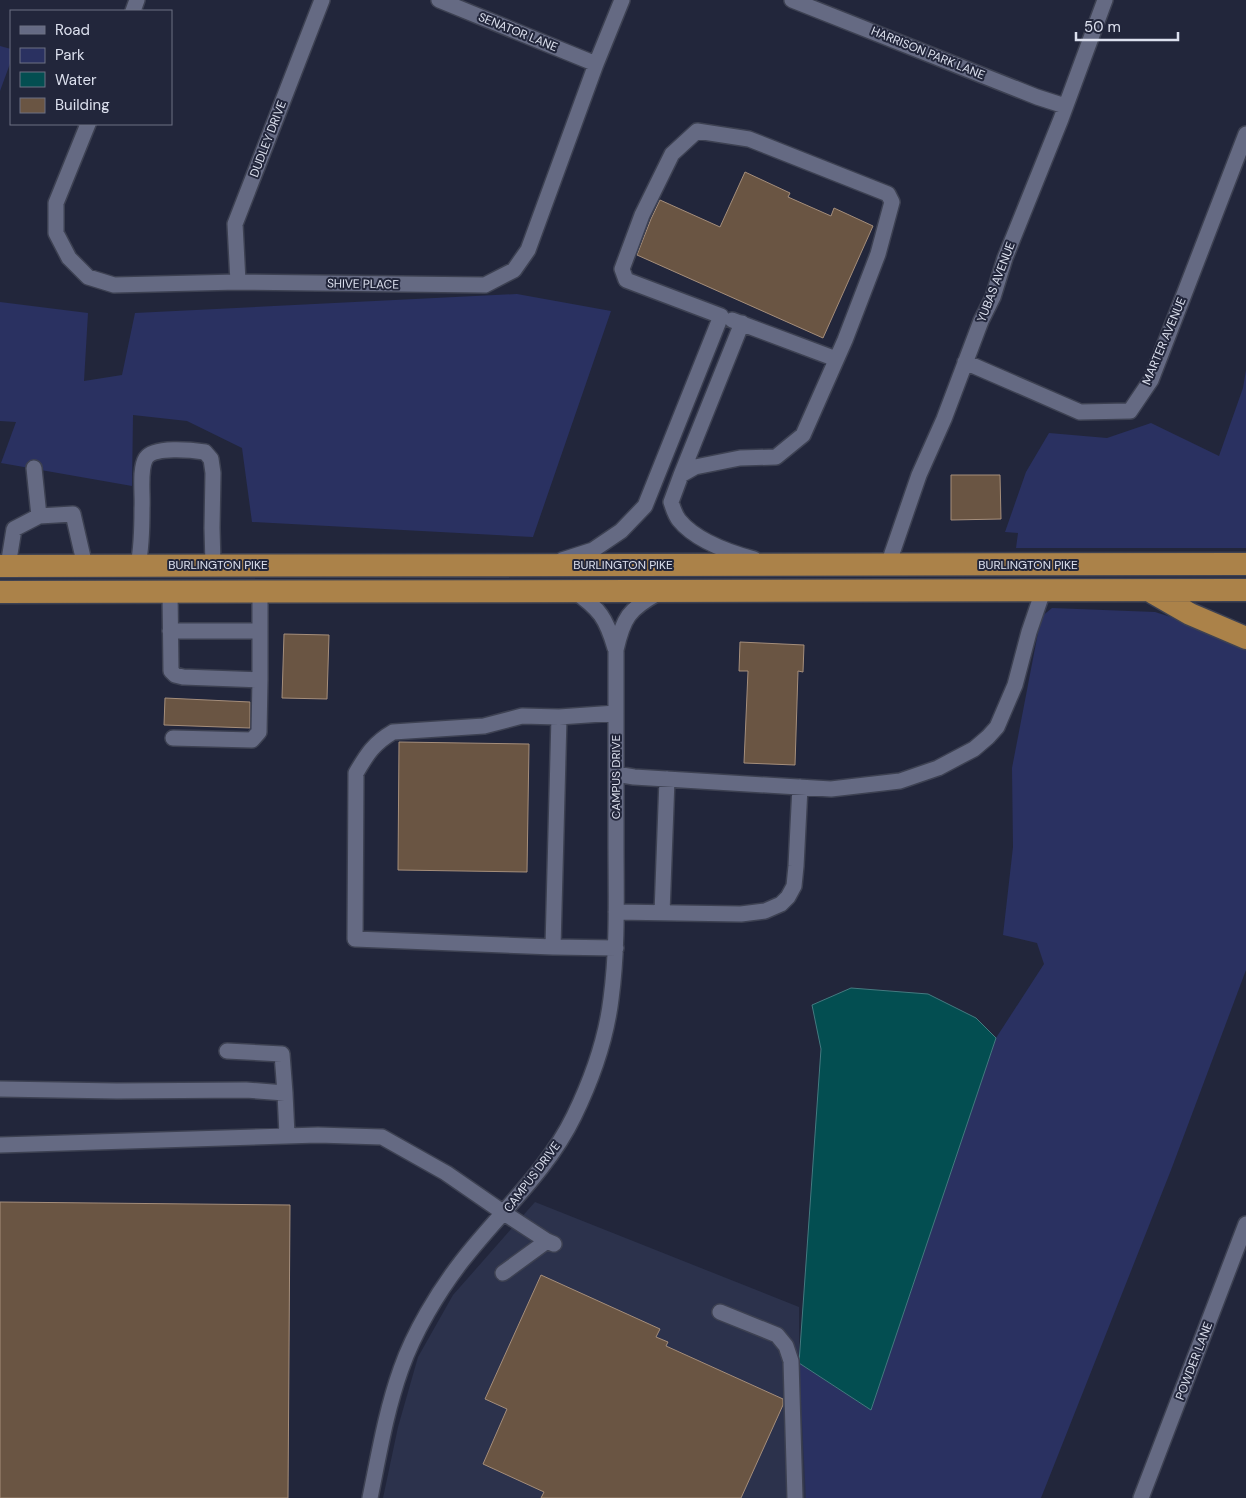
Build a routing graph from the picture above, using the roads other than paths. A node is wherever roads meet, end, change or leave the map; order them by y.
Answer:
1 (322, 0) edge
2 (439, 0) edge
3 (622, 0) edge
4 (792, 0) edge
5 (1105, 0) edge
6 (816, 4) edge
7 (596, 64) junction
8 (1064, 106) junction
9 (88, 125) edge
10 (1246, 134) edge
11 (238, 282) junction
12 (721, 316) junction
13 (742, 323) junction
14 (836, 359) junction
15 (966, 362) junction
16 (34, 468) dead end
17 (681, 474) junction
18 (39, 516) junction
19 (1246, 564) edge
20 (138, 565) junction
21 (213, 565) junction
22 (778, 565) junction
23 (888, 565) junction
24 (4, 566) edge
25 (85, 566) junction
26 (544, 566) junction
27 (1149, 590) junction
28 (1246, 590) edge
29 (574, 591) junction
30 (661, 591) junction
31 (1043, 591) junction
32 (0, 592) edge
33 (170, 592) junction
34 (260, 592) junction
35 (170, 631) junction
36 (260, 631) junction
37 (1246, 638) edge
38 (616, 650) junction
39 (260, 680) junction
40 (616, 713) junction
41 (559, 717) junction
42 (173, 738) dead end
43 (616, 774) junction
44 (667, 779) junction
45 (800, 787) junction
46 (616, 912) junction
47 (662, 913) junction
48 (553, 947) junction
49 (616, 948) junction
50 (227, 1051) dead end
51 (0, 1089) edge
52 (285, 1093) junction
53 (287, 1135) junction
54 (0, 1145) edge
55 (504, 1213) junction
56 (1246, 1224) edge
57 (503, 1273) dead end
58 (720, 1312) dead end
59 (370, 1498) edge
60 (795, 1498) edge
61 (1141, 1498) edge

1 - 11 street, DUDLEY DRIVE
2 - 7 street, SENATOR LANE
3 - 7 street, SHIVE PLACE
4 - 6 street, HARRISON PARK LANE
5 - 8 street, YUBAS AVENUE
6 - 8 street, HARRISON PARK LANE
7 - 11 street, SHIVE PLACE
8 - 15 street, YUBAS AVENUE
9 - 11 street, SHIVE PLACE
10 - 15 street, MARTER AVENUE
12 - 13 street
12 - 14 street
12 - 26 street
13 - 14 street
13 - 17 street
14 - 17 street
15 - 23 street, YUBAS AVENUE
16 - 18 street
17 - 22 street
18 - 24 street
18 - 25 street
19 - 23 highway, BURLINGTON PIKE
20 - 21 highway, BURLINGTON PIKE
20 - 21 street
20 - 25 highway, BURLINGTON PIKE
21 - 26 highway, BURLINGTON PIKE
22 - 23 highway, BURLINGTON PIKE
22 - 26 highway, BURLINGTON PIKE
24 - 25 highway, BURLINGTON PIKE
27 - 28 highway, BURLINGTON PIKE
27 - 31 highway, BURLINGTON PIKE
27 - 37 highway
29 - 30 highway, BURLINGTON PIKE
29 - 34 highway, BURLINGTON PIKE
29 - 38 street, CAMPUS DRIVE
30 - 31 highway, BURLINGTON PIKE
30 - 38 street, CAMPUS DRIVE
31 - 45 street
32 - 33 highway, BURLINGTON PIKE
33 - 34 highway, BURLINGTON PIKE
33 - 35 street
34 - 36 street
35 - 36 street
35 - 39 street
36 - 39 street
38 - 40 street, CAMPUS DRIVE
39 - 42 street
40 - 41 street
40 - 43 street, CAMPUS DRIVE
41 - 48 street
41 - 48 street
43 - 44 street
43 - 46 street, CAMPUS DRIVE
44 - 45 street
44 - 47 street
45 - 47 street
46 - 47 street
46 - 49 street, CAMPUS DRIVE
48 - 49 street
49 - 55 street, CAMPUS DRIVE
50 - 52 street
51 - 52 street
52 - 53 street
53 - 54 street
53 - 55 street
55 - 57 street
55 - 59 street, CAMPUS DRIVE
56 - 61 street, POWDER LANE
58 - 60 street

